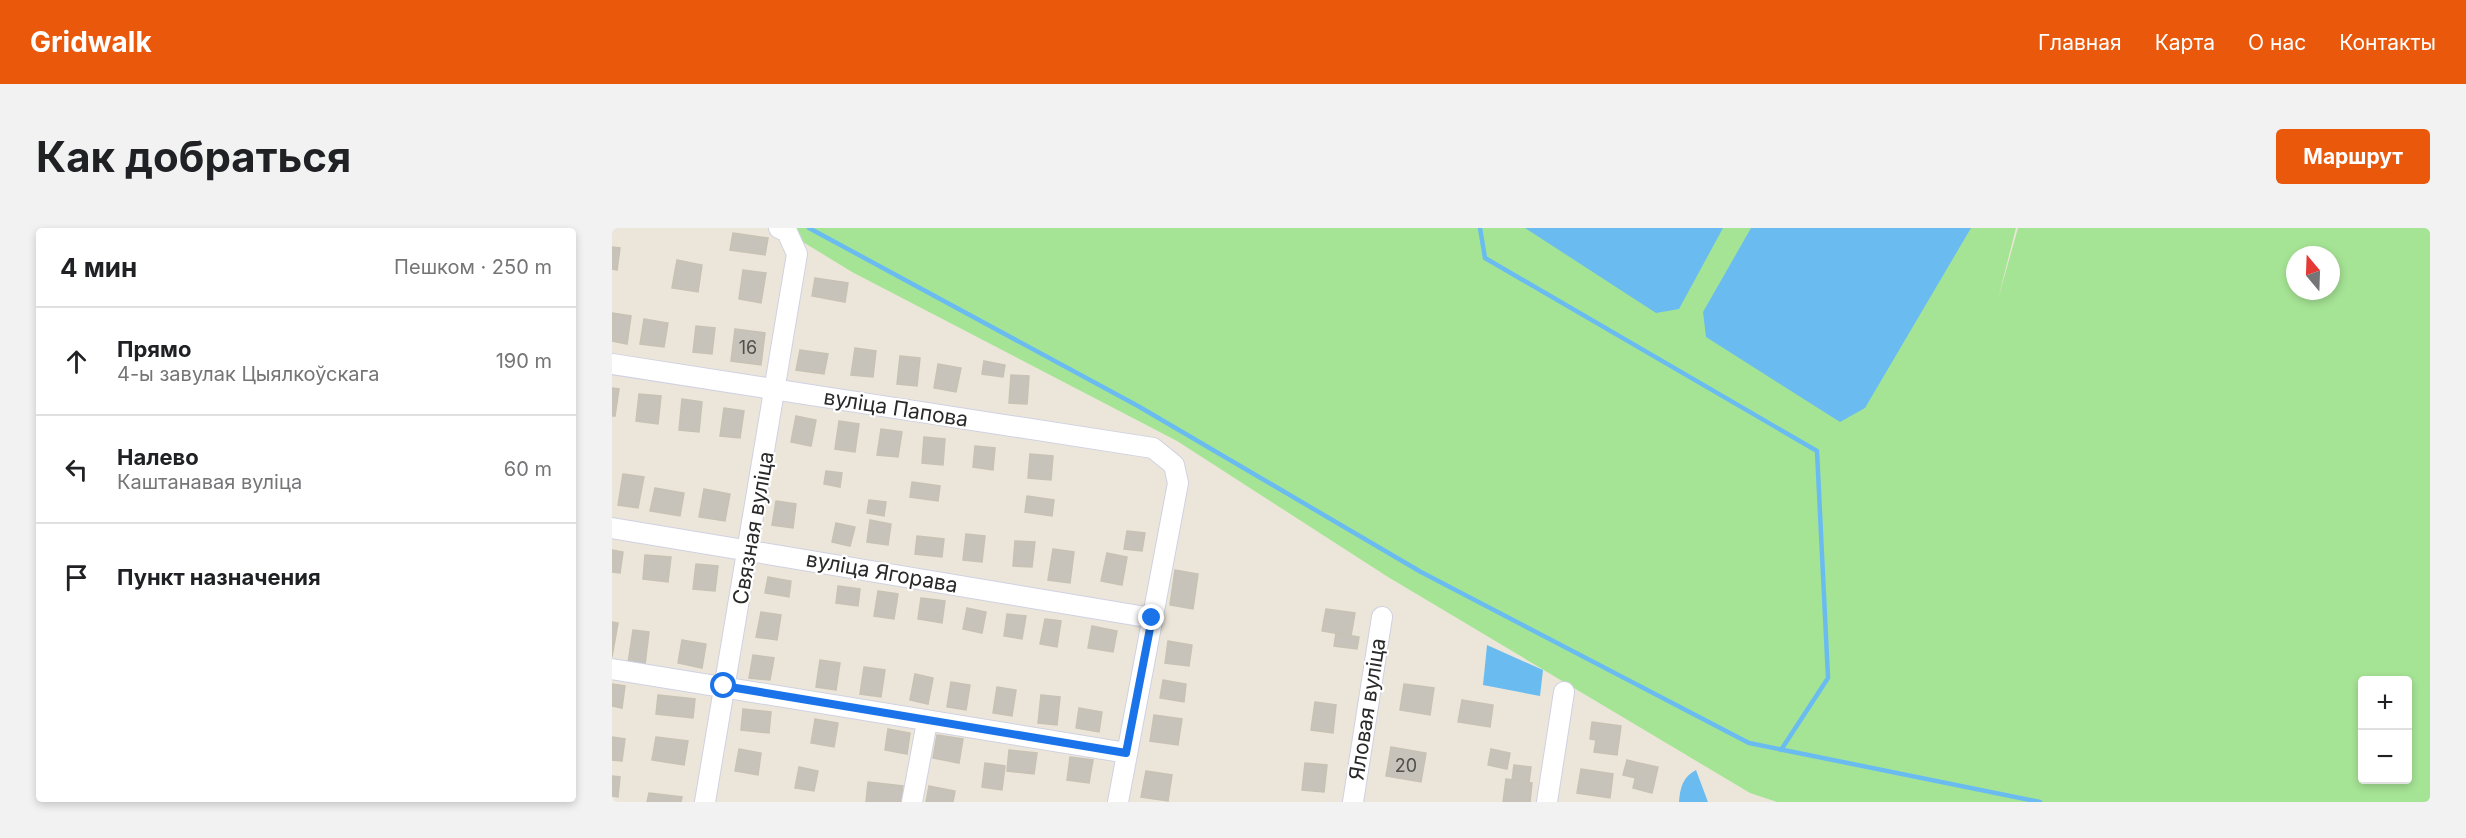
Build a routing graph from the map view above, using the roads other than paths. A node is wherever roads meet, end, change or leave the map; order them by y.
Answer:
1 (779, 228) edge
2 (612, 364) edge
3 (777, 390) junction
4 (612, 528) edge
5 (749, 549) junction
6 (1382, 617) dead end
7 (1152, 618) junction
8 (612, 669) edge
9 (724, 686) junction
10 (1564, 692) dead end
11 (927, 722) junction
12 (1126, 753) junction
13 (705, 802) edge
14 (912, 802) edge
15 (1119, 802) edge
16 (1353, 802) edge
17 (1547, 802) edge

1 - 3 street, Связная вуліца
2 - 3 street, вуліца Папова
3 - 5 street, Связная вуліца
3 - 7 street, вуліца Папова
4 - 5 street, вуліца Ягорава
5 - 7 street, вуліца Ягорава
5 - 9 street, Связная вуліца
6 - 16 street, Яловая вуліца
7 - 12 street
8 - 9 street
9 - 11 street
9 - 13 street, Связная вуліца
10 - 17 street
11 - 12 street
11 - 14 street
12 - 15 street

